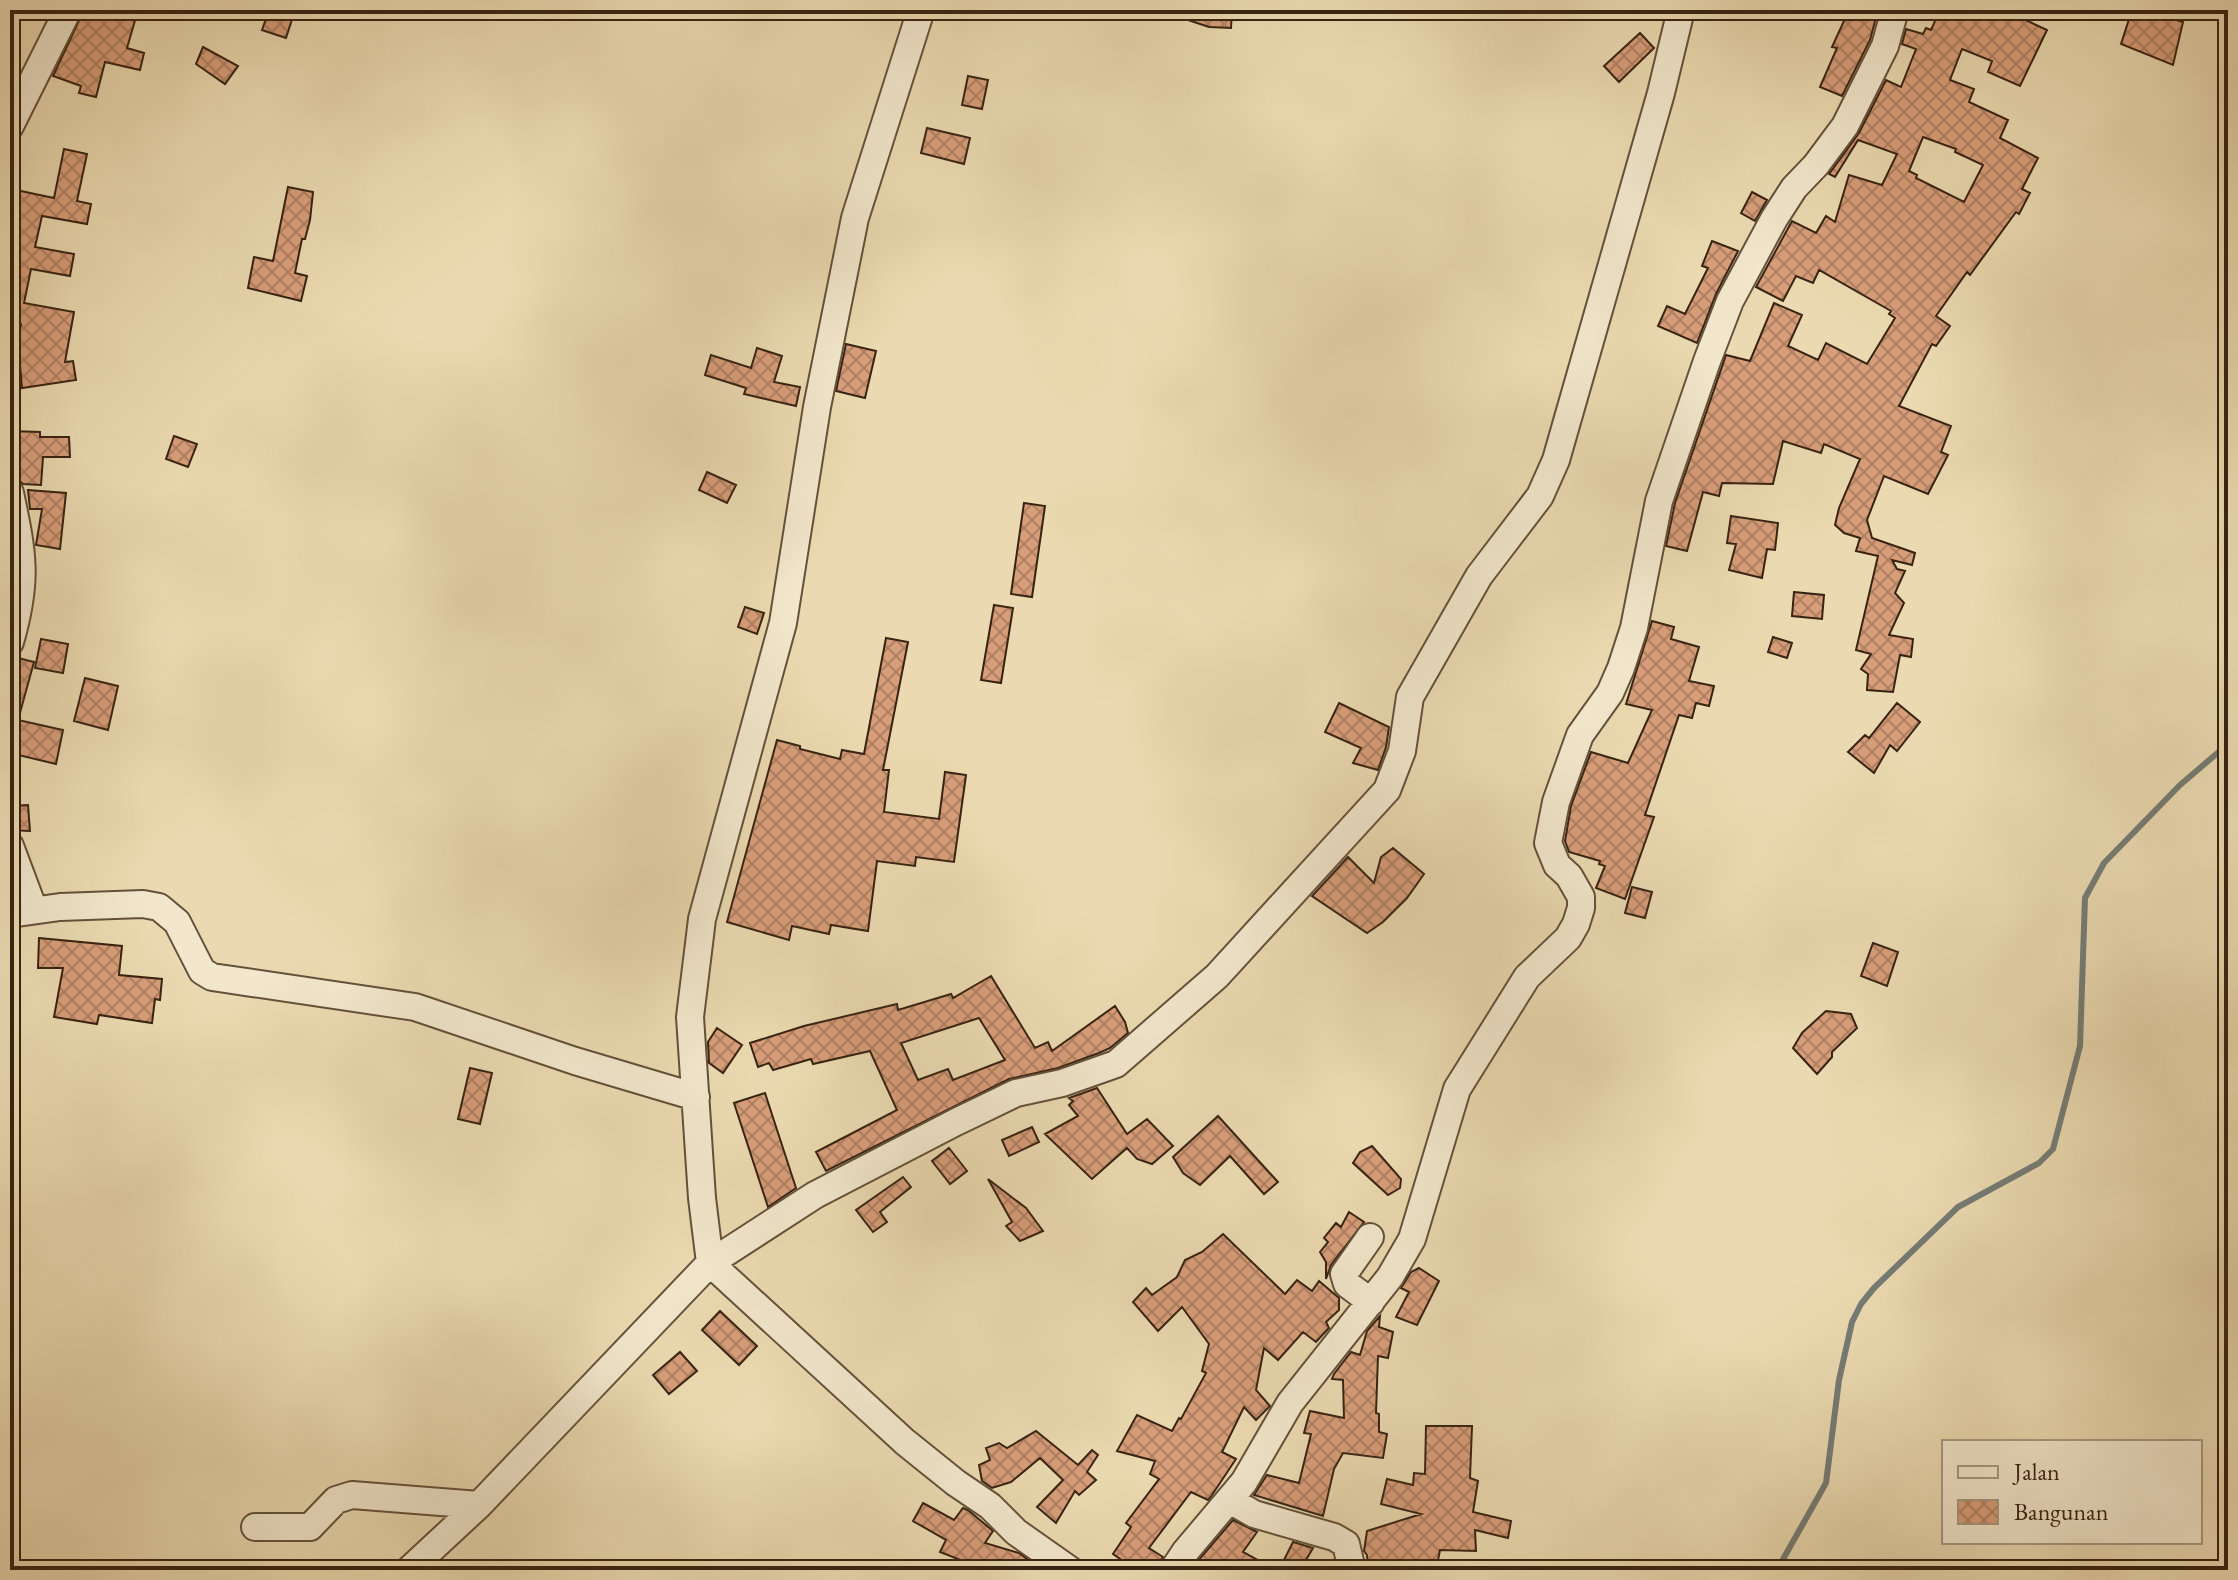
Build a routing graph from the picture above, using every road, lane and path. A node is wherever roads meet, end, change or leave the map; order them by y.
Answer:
1 (68, 10) edge
2 (921, 10) edge
3 (1681, 10) edge
4 (1895, 10) edge
5 (10, 126) edge
6 (10, 493) edge
7 (10, 642) edge
8 (10, 846) edge
9 (22, 912) edge
10 (696, 1097) junction
11 (1370, 1237) dead end
12 (710, 1263) junction
13 (1371, 1302) junction
14 (1230, 1500) junction
15 (479, 1505) junction
16 (255, 1527) dead end
17 (409, 1570) edge
18 (1070, 1570) edge
19 (1173, 1570) edge
20 (1352, 1570) edge

1 - 5 street
2 - 10 street
3 - 12 street
4 - 13 street
6 - 7 street
8 - 9 street
9 - 10 street
10 - 12 street
11 - 13 street
12 - 15 street
12 - 18 street
13 - 14 street
14 - 19 street
14 - 20 street
15 - 16 street
15 - 17 street

